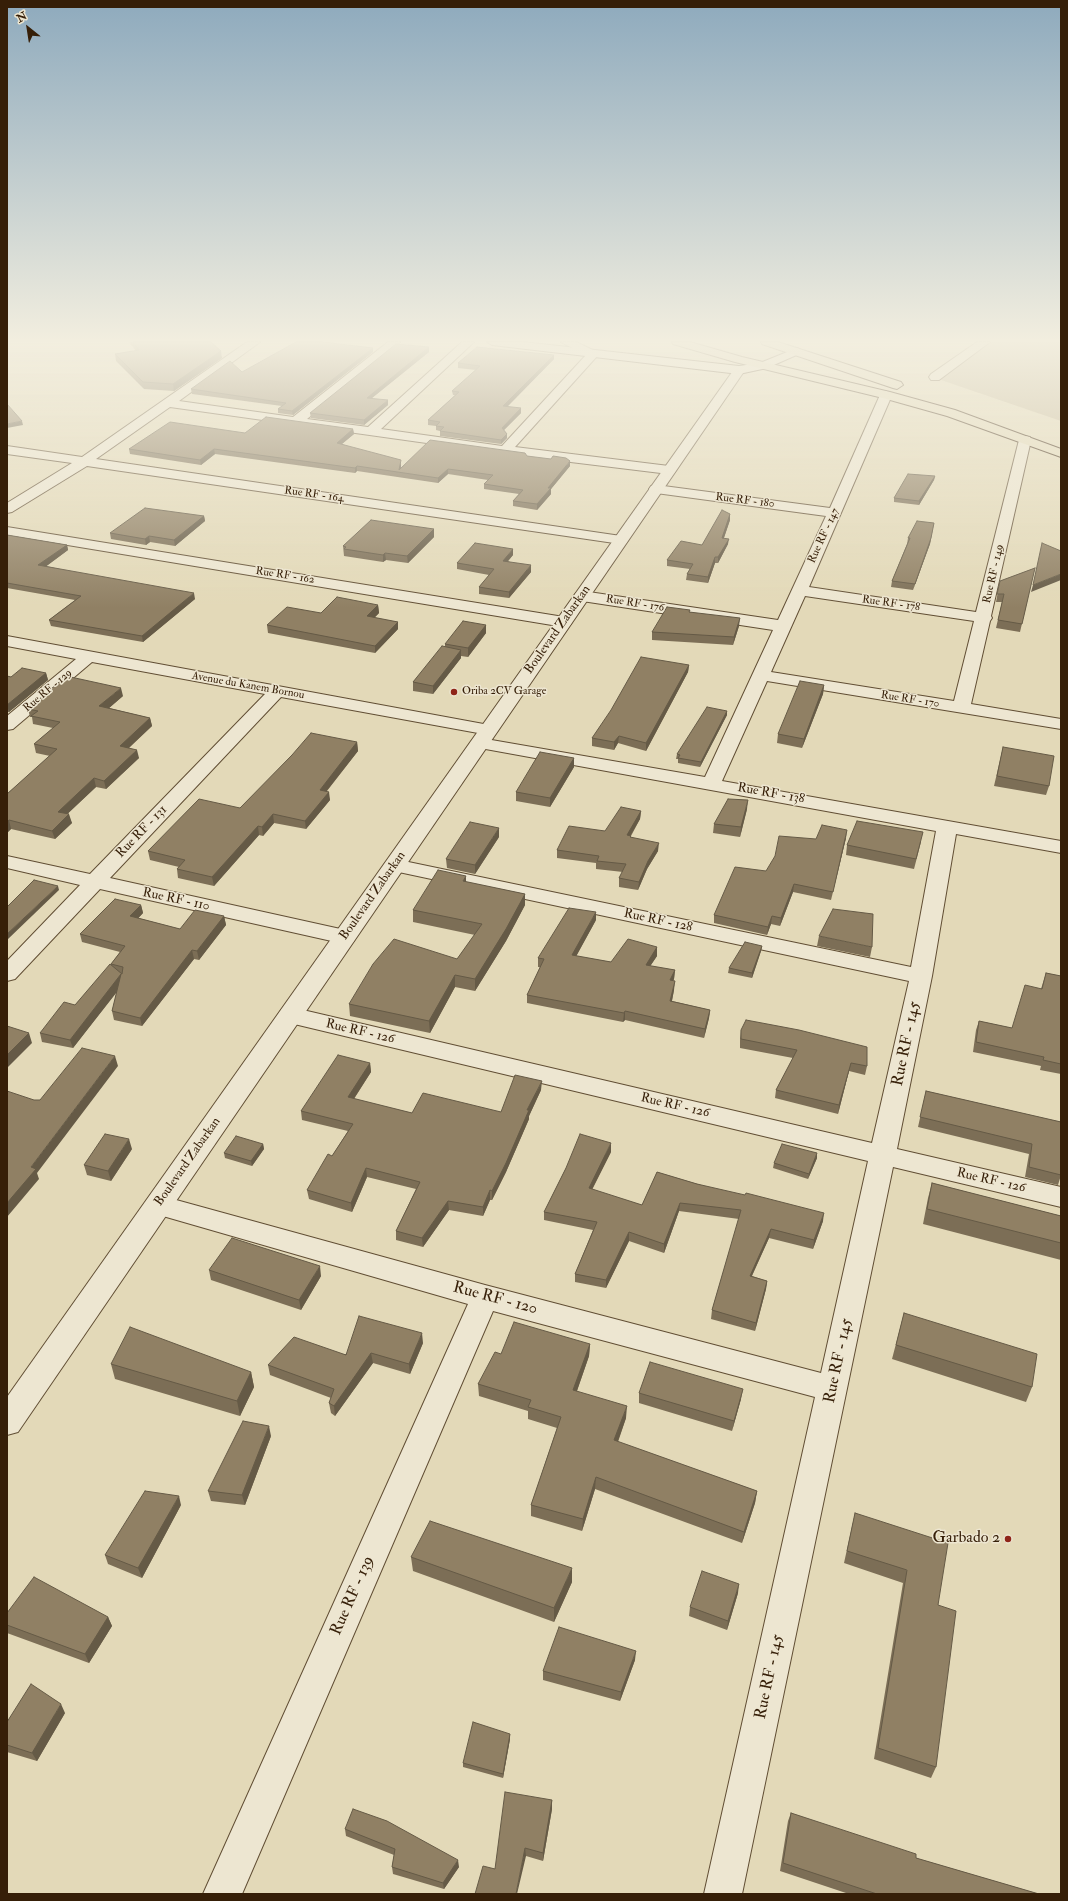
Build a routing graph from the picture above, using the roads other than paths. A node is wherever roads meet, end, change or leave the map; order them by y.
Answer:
1 (128, 431) edge
2 (360, 431) edge
3 (523, 431) edge
4 (696, 431) edge
5 (870, 431) edge
6 (1000, 431) edge
7 (1020, 431) edge
8 (370, 432) joint
9 (1025, 440) junction
10 (1061, 446) edge
11 (7, 450) edge
12 (505, 450) junction
13 (1061, 453) edge
14 (84, 461) junction
15 (669, 470) junction
16 (656, 489) junction
17 (7, 509) edge
18 (835, 512) junction
19 (7, 531) edge
20 (621, 540) junction
21 (799, 590) junction
22 (582, 596) junction
23 (984, 618) junction
24 (564, 622) junction
25 (782, 626) junction
26 (7, 641) edge
27 (89, 656) junction
28 (760, 675) junction
29 (277, 691) junction
30 (961, 708) junction
31 (1061, 724) edge
32 (7, 725) edge
33 (484, 736) junction
34 (711, 784) junction
35 (947, 826) junction
36 (1061, 846) edge
37 (7, 862) edge
38 (394, 866) junction
39 (94, 882) junction
40 (345, 936) junction
41 (7, 974) edge
42 (922, 976) junction
43 (290, 1015) junction
44 (883, 1156) junction
45 (1061, 1197) edge
46 (158, 1206) junction
47 (485, 1297) junction
48 (833, 1389) junction
49 (7, 1422) edge
50 (222, 1894) edge
51 (723, 1894) edge

1 - 14 street
2 - 8 street
3 - 12 street
4 - 15 street, Boulevard Zabarkan
5 - 18 street, Rue RF - 147
6 - 9 main road
7 - 10 main road
8 - 12 street
9 - 13 main road
9 - 23 street, Rue RF - 149
11 - 14 street, Rue RF - 164
12 - 15 street
14 - 17 street
14 - 20 street, Rue RF - 164
15 - 16 street, Boulevard Zabarkan
16 - 18 street, Rue RF - 180
16 - 20 street, Boulevard Zabarkan
18 - 21 street, Rue RF - 147
19 - 24 street, Rue RF - 162
20 - 22 street, Boulevard Zabarkan
21 - 23 street, Rue RF - 178
21 - 25 street, Rue RF - 147
22 - 24 street, Boulevard Zabarkan
22 - 25 street, Rue RF - 176
23 - 30 street, Rue RF - 149
24 - 33 street, Boulevard Zabarkan
25 - 28 street, Rue RF - 147
26 - 27 street, Avenue du Kanem Bornou
27 - 29 street, Avenue du Kanem Bornou
27 - 32 street, Rue RF - 129
28 - 30 street, Rue RF - 170
28 - 34 street, Rue RF - 147
29 - 33 street, Avenue du Kanem Bornou
29 - 39 street, Rue RF - 131
30 - 31 street, Rue RF - 170
33 - 34 street, Rue RF - 138
33 - 38 street, Boulevard Zabarkan
34 - 35 street, Rue RF - 138
35 - 36 street, Rue RF - 138
35 - 42 street, Rue RF - 145
37 - 39 street, Rue RF - 110
38 - 40 street, Boulevard Zabarkan
38 - 42 street, Rue RF - 128
39 - 40 street, Rue RF - 110
39 - 41 street, Rue RF - 131
40 - 43 street, Boulevard Zabarkan
42 - 44 street, Rue RF - 145
43 - 44 street, Rue RF - 126
43 - 46 street, Boulevard Zabarkan
44 - 45 street, Rue RF - 126
44 - 48 street, Rue RF - 145
46 - 47 street, Rue RF - 120
46 - 49 street, Boulevard Zabarkan
47 - 48 street, Rue RF - 120
47 - 50 street, Rue RF - 139
48 - 51 street, Rue RF - 145

